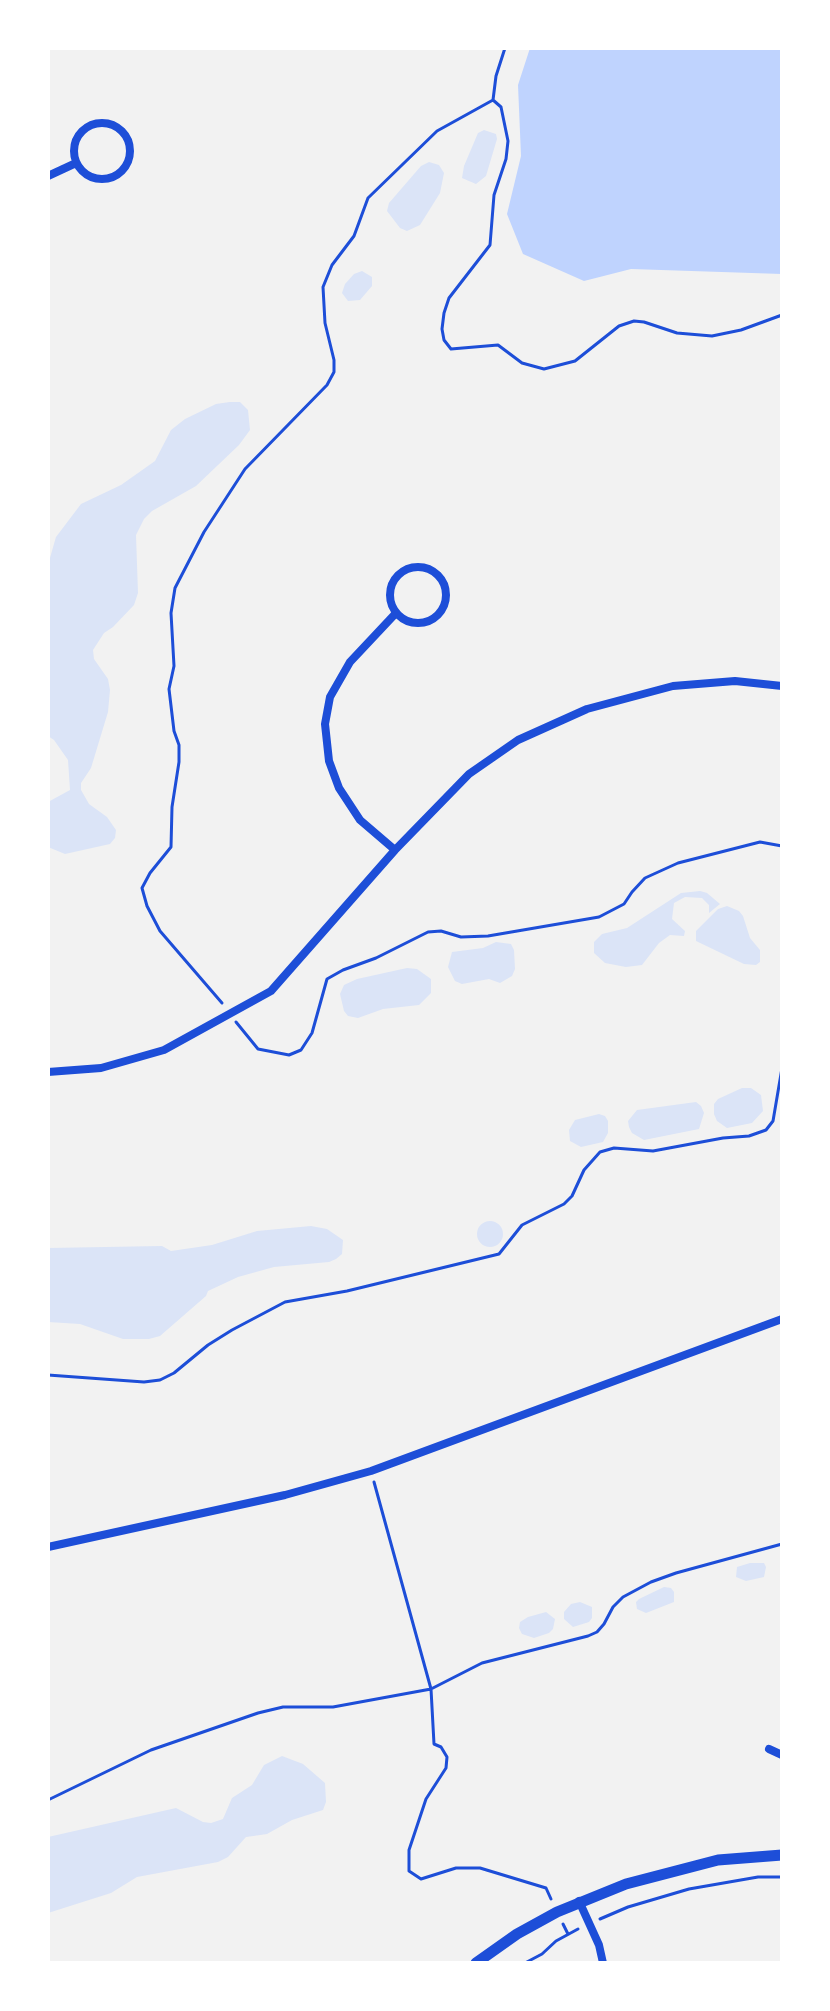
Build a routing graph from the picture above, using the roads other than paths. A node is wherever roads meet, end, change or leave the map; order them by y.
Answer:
1 (76, 163) junction
2 (48, 176) edge
3 (396, 613) junction
4 (782, 686) edge
5 (395, 850) junction
6 (48, 1072) edge
7 (782, 1319) edge
8 (48, 1547) edge
9 (769, 1749) dead end
10 (782, 1755) edge
11 (782, 1855) edge
12 (579, 1901) junction
13 (476, 1963) edge
14 (603, 1963) edge

1 - 1 street
1 - 2 street
3 - 3 street
3 - 5 street
4 - 5 street
5 - 6 street
7 - 8 street
9 - 10 street
11 - 12 street
12 - 13 street
12 - 14 street

